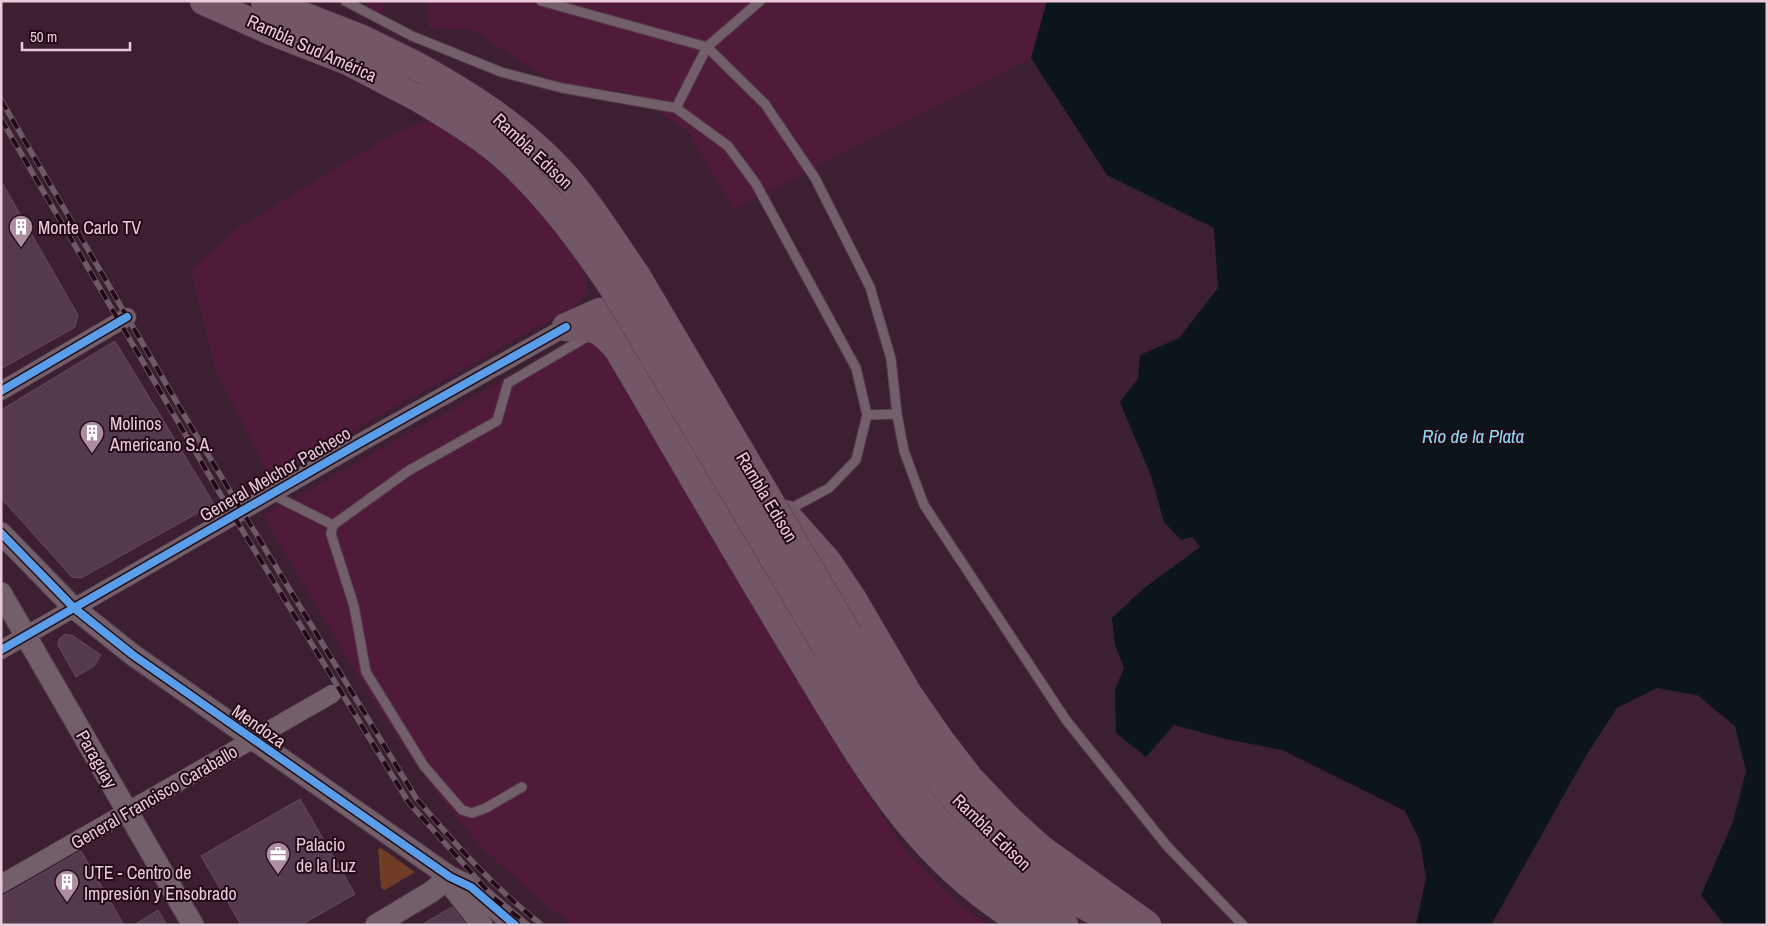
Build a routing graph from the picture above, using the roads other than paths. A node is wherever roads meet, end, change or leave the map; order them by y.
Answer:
1 (204, 1) edge
2 (265, 1) edge
3 (345, 1) edge
4 (541, 1) edge
5 (760, 1) edge
6 (707, 47) junction
7 (415, 65) joint
8 (419, 98) joint
9 (676, 108) junction
10 (127, 316) dead end
11 (566, 327) junction
12 (598, 330) junction
13 (1, 391) edge
14 (897, 414) junction
15 (867, 415) junction
16 (271, 494) junction
17 (783, 512) junction
18 (333, 525) junction
19 (1, 533) edge
20 (1, 593) edge
21 (74, 608) junction
22 (26, 636) junction
23 (838, 641) junction
24 (1, 650) edge
25 (332, 694) dead end
26 (252, 740) junction
27 (522, 787) dead end
28 (128, 812) junction
29 (450, 877) junction
30 (1, 884) edge
31 (193, 925) edge
32 (376, 925) edge
33 (482, 925) edge
34 (515, 925) edge
35 (1027, 925) edge
36 (1064, 925) edge
37 (1123, 925) edge
38 (1147, 925) edge
39 (1243, 925) edge

1 - 8 main road, Rambla Sud América
2 - 7 main road, Rambla Sud América
3 - 9 lane
4 - 6 lane
5 - 6 lane
6 - 9 lane
6 - 14 lane
7 - 23 main road, Rambla Edison, bridge
8 - 23 main road, Rambla Edison, bridge
9 - 15 lane
10 - 13 street
11 - 12 main road
11 - 16 street, General Melchor Pacheco
11 - 17 main road
12 - 18 lane
12 - 35 main road
14 - 15 lane
14 - 39 lane
15 - 17 lane
16 - 18 lane
16 - 21 street, General Melchor Pacheco
17 - 38 main road
18 - 27 lane
19 - 21 street, Mendoza
20 - 22 street, Paraguay
21 - 22 street, General Melchor Pacheco
21 - 26 street, Mendoza
22 - 24 street, General Melchor Pacheco
22 - 28 street, Paraguay
23 - 36 main road, Rambla Edison
23 - 37 main road, Rambla Edison
25 - 26 street, General Francisco Caraballo
26 - 28 street, General Francisco Caraballo
26 - 29 street, Mendoza
28 - 30 street, General Francisco Caraballo
28 - 31 street, Paraguay
29 - 32 street
29 - 33 street
29 - 34 street, Mendoza

